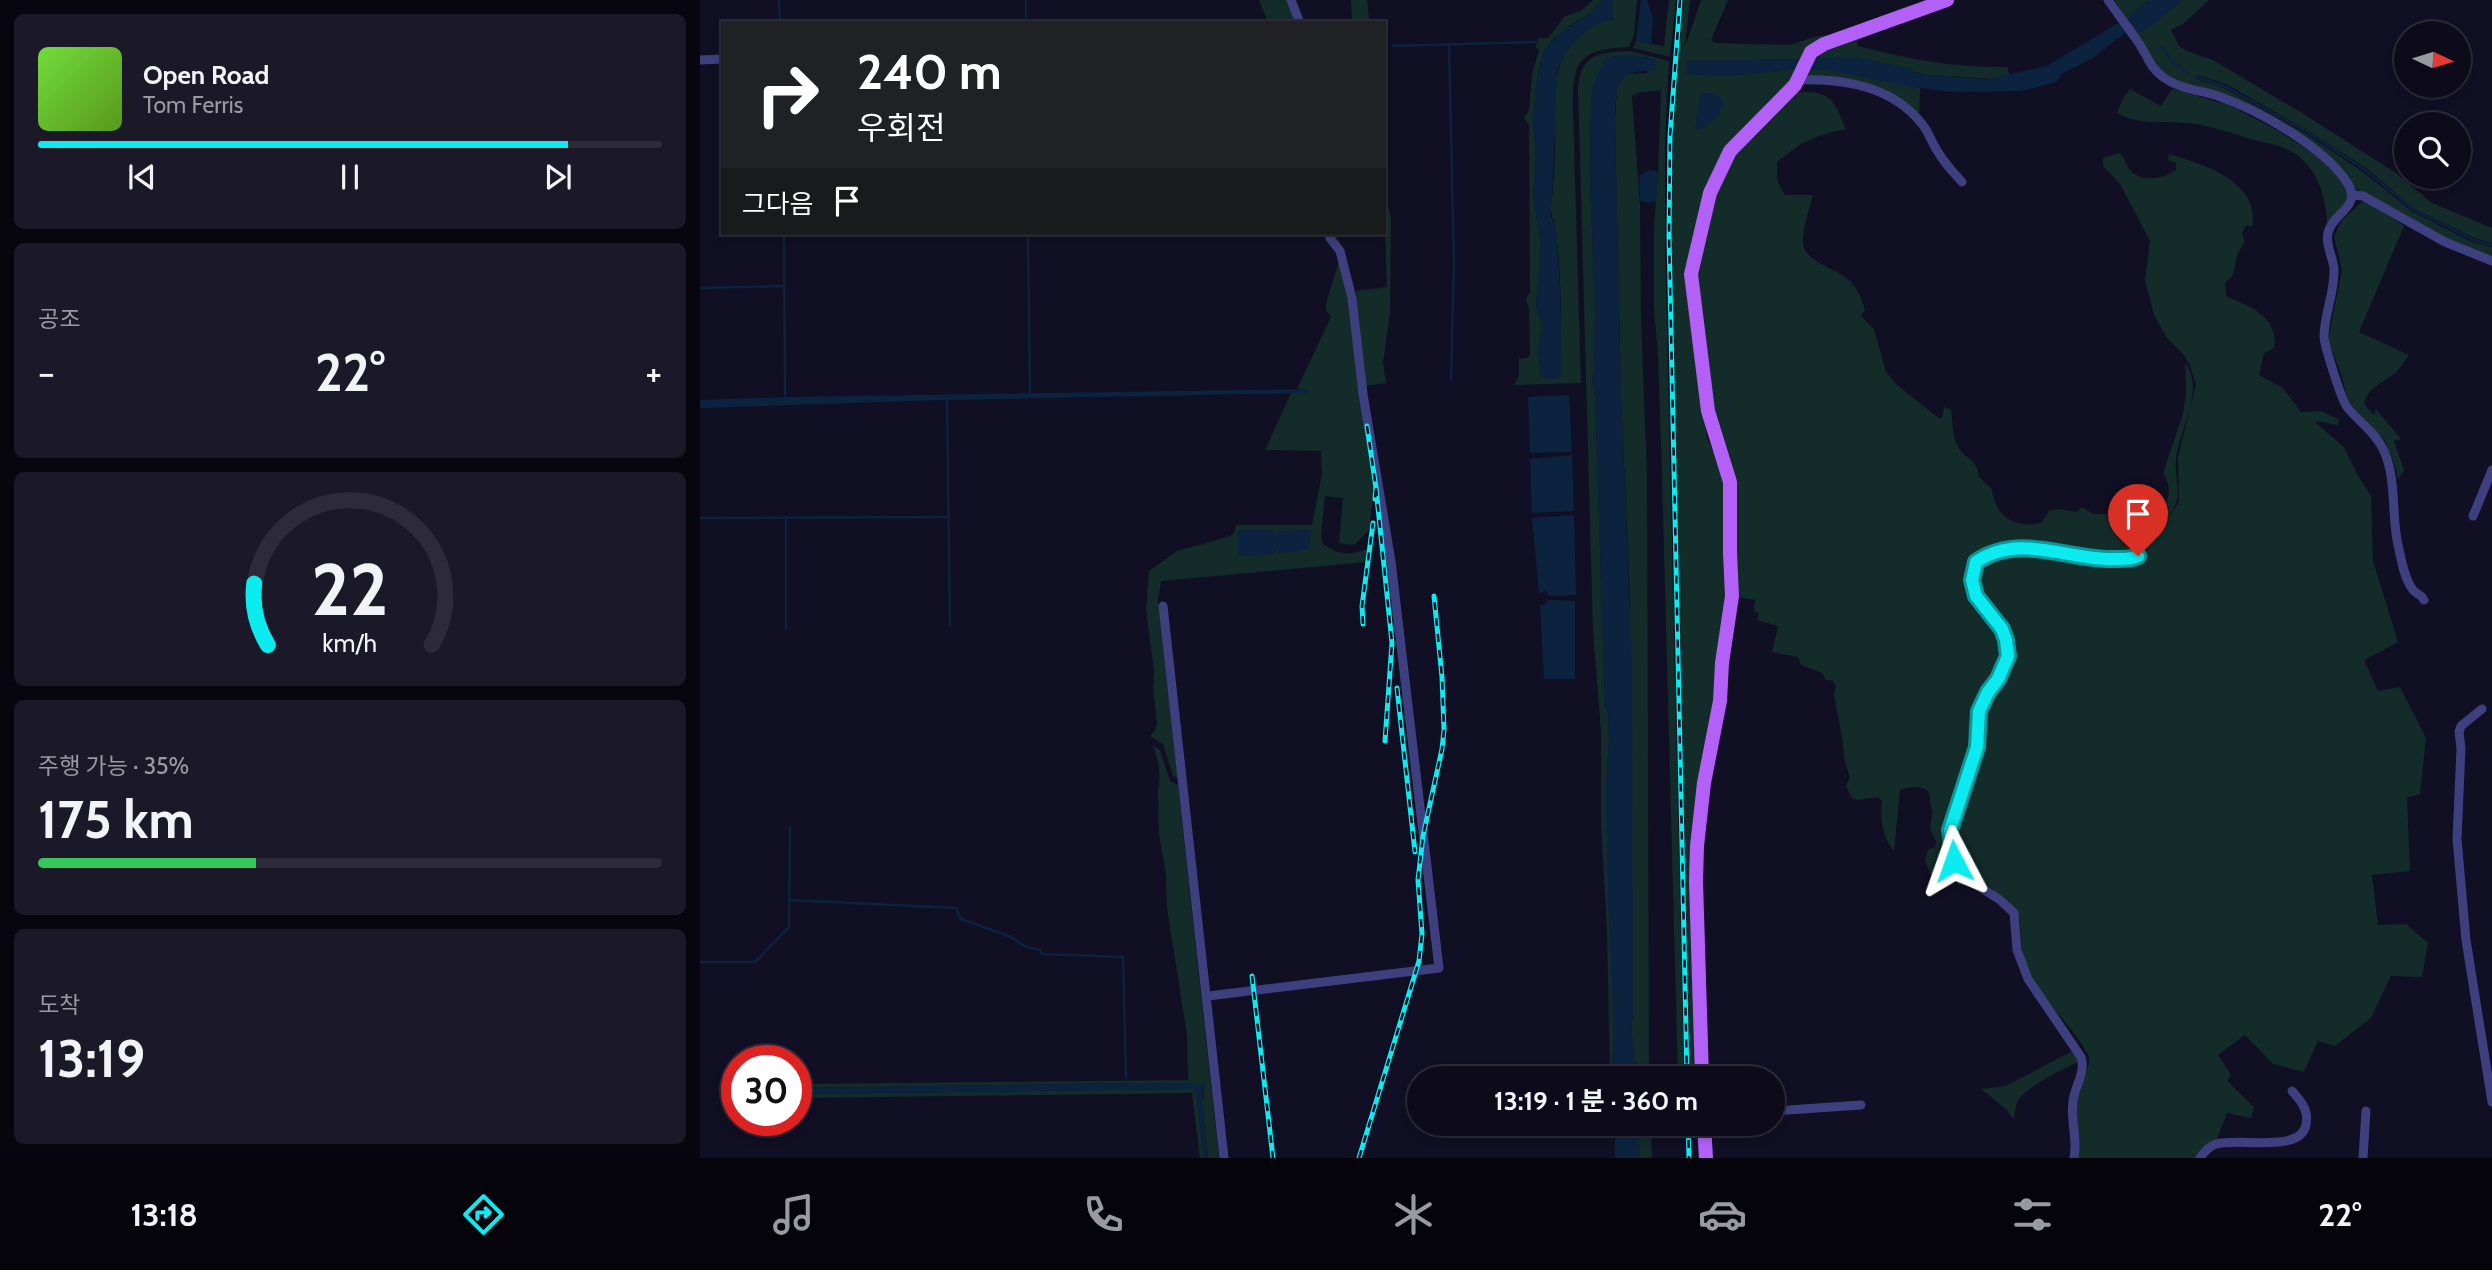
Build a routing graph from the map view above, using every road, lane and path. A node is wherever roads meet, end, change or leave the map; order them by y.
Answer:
1 (1291, 0) edge
2 (1947, 0) edge
3 (2108, 0) edge
4 (1299, 21) edge
5 (721, 59) edge
6 (700, 60) edge
7 (1803, 69) junction
8 (1962, 182) dead end
9 (2353, 195) junction
10 (1329, 235) edge
11 (2492, 261) edge
12 (2492, 470) edge
13 (2473, 516) dead end
14 (2138, 556) dead end
15 (2424, 600) dead end
16 (1163, 606) dead end
17 (2482, 709) dead end
18 (1208, 996) junction
19 (1702, 1066) edge
20 (2292, 1091) dead end
21 (2492, 1102) edge
22 (1861, 1105) dead end
23 (1785, 1110) edge
24 (2366, 1111) dead end
25 (1705, 1136) edge
26 (1224, 1158) edge
27 (1706, 1158) edge
28 (2074, 1158) edge
29 (2200, 1158) edge
30 (2363, 1158) edge

1 - 4 street
2 - 7 main road
3 - 9 street
5 - 6 street
7 - 8 street
7 - 19 main road
9 - 11 street
9 - 15 street
10 - 18 street
12 - 13 street
14 - 28 street
16 - 18 street
17 - 21 street
18 - 26 street
20 - 29 street
22 - 23 street
24 - 30 street
25 - 27 main road

